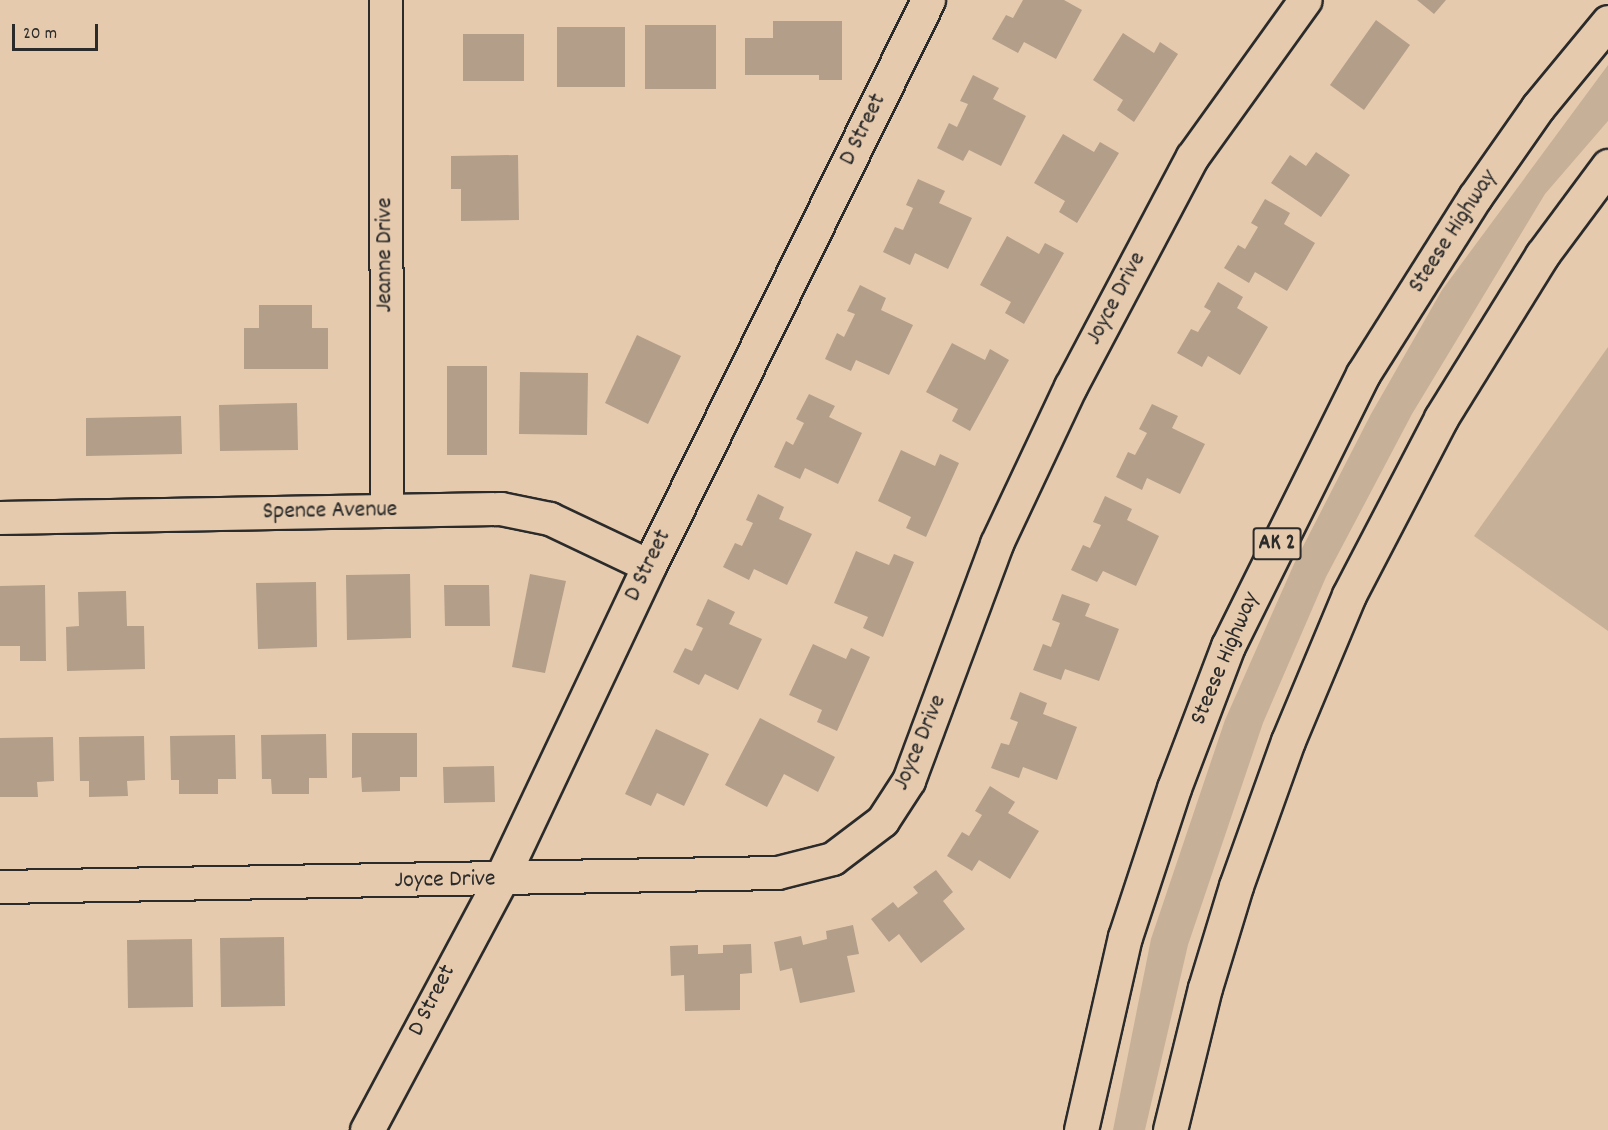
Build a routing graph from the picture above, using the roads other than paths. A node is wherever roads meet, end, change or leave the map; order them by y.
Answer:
1 (386, 0) edge
2 (928, 0) edge
3 (1306, 0) edge
4 (1608, 22) edge
5 (1608, 166) edge
6 (387, 511) junction
7 (0, 518) edge
8 (649, 566) junction
9 (500, 880) junction
10 (0, 887) edge
11 (367, 1130) edge
12 (1080, 1130) edge
13 (1170, 1130) edge

1 - 6 street, Jeanne Drive
2 - 8 main road, D Street
3 - 9 street, Joyce Drive
4 - 12 main road, Steese Highway / AK 2
5 - 13 main road
6 - 7 street, Spence Avenue
6 - 8 street, Spence Avenue
8 - 9 main road, D Street
9 - 10 street, Joyce Drive
9 - 11 main road, D Street

